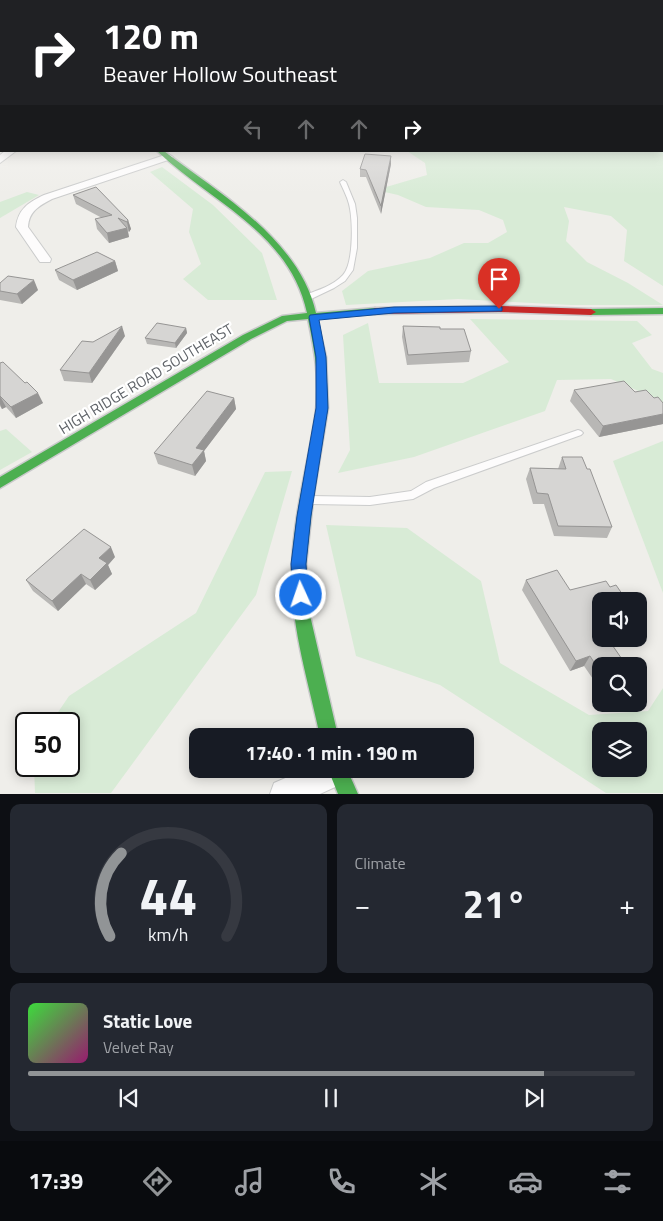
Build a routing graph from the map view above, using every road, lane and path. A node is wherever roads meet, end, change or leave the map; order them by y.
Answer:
1 (10, 152) edge
2 (164, 154) edge
3 (0, 160) edge
4 (343, 182) dead end
5 (45, 259) dead end
6 (308, 297) junction
7 (663, 310) edge
8 (314, 317) junction
9 (578, 433) dead end
10 (0, 483) edge
11 (306, 500) junction
12 (327, 728) edge
13 (337, 778) edge
14 (285, 794) edge

1 - 3 street
2 - 5 street
2 - 6 main road
4 - 6 lane
6 - 8 main road
7 - 8 main road, HIGH RIDGE ROAD SOUTHEAST
8 - 10 main road, HIGH RIDGE ROAD SOUTHEAST
8 - 11 main road
9 - 11 lane
11 - 12 main road
13 - 14 street

